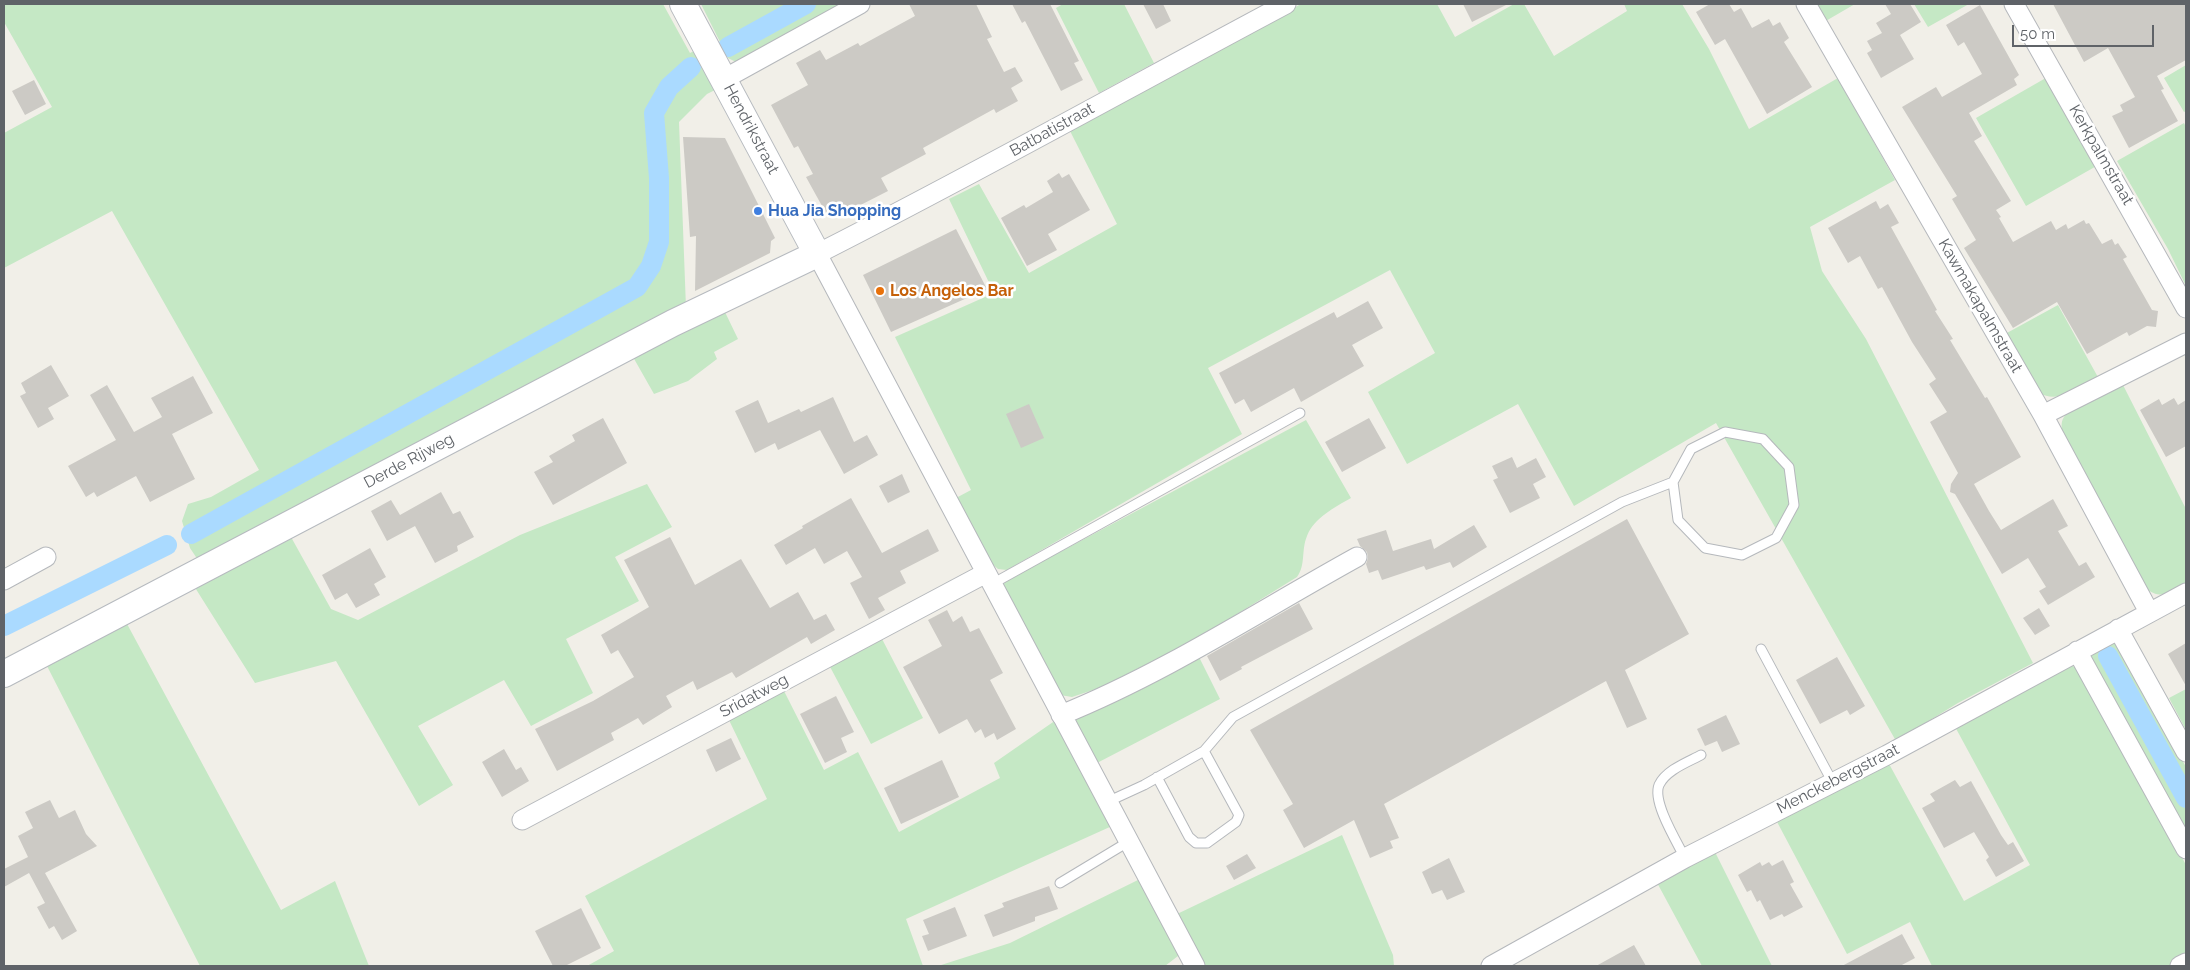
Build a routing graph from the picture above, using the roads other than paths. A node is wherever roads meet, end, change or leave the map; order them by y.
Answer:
1 (683, 4) edge
2 (1286, 4) edge
3 (1806, 4) edge
4 (2014, 4) edge
5 (855, 5) edge
6 (724, 79) junction
7 (817, 254) junction
8 (2186, 308) edge
9 (2186, 343) edge
10 (1300, 412) dead end
11 (2043, 415) junction
12 (1673, 482) junction
13 (46, 558) dead end
14 (1357, 558) dead end
15 (989, 578) junction
16 (4, 580) edge
17 (2186, 593) edge
18 (2149, 612) junction
19 (2118, 629) junction
20 (1761, 649) dead end
21 (2077, 651) junction
22 (4, 674) edge
23 (1061, 715) junction
24 (1204, 751) junction
25 (2186, 752) edge
26 (1701, 756) dead end
27 (1157, 777) junction
28 (1833, 783) junction
29 (1107, 802) junction
30 (522, 820) dead end
31 (1128, 842) junction
32 (2186, 849) edge
33 (1685, 858) junction
34 (1060, 883) dead end
35 (2186, 963) edge
36 (1195, 966) edge
37 (1491, 966) edge
38 (2180, 966) edge

1 - 6 street, Hendrikstraat
2 - 7 street, Batbatistraat
3 - 11 street, Kawmakapalmstraat
4 - 8 street, Kerkpalmstraat
5 - 6 street
6 - 7 street, Hendrikstraat
7 - 15 street
7 - 22 street, Derde Rijweg
9 - 11 street
10 - 15 lane
11 - 18 street, Kawmakapalmstraat
12 - 12 lane
12 - 24 lane
13 - 16 street
14 - 23 street
15 - 23 street
15 - 30 street, Sridatweg
17 - 18 street, Menckebergstraat
18 - 19 street, Menckebergstraat
19 - 21 street, Menckebergstraat
19 - 25 street
20 - 28 lane
21 - 28 street, Menckebergstraat
21 - 32 street
23 - 29 street
24 - 27 lane
24 - 27 lane
26 - 33 lane
27 - 29 lane
28 - 33 street, Menckebergstraat
29 - 31 street
31 - 34 lane
31 - 36 street
33 - 37 street, Menckebergstraat
35 - 38 street

